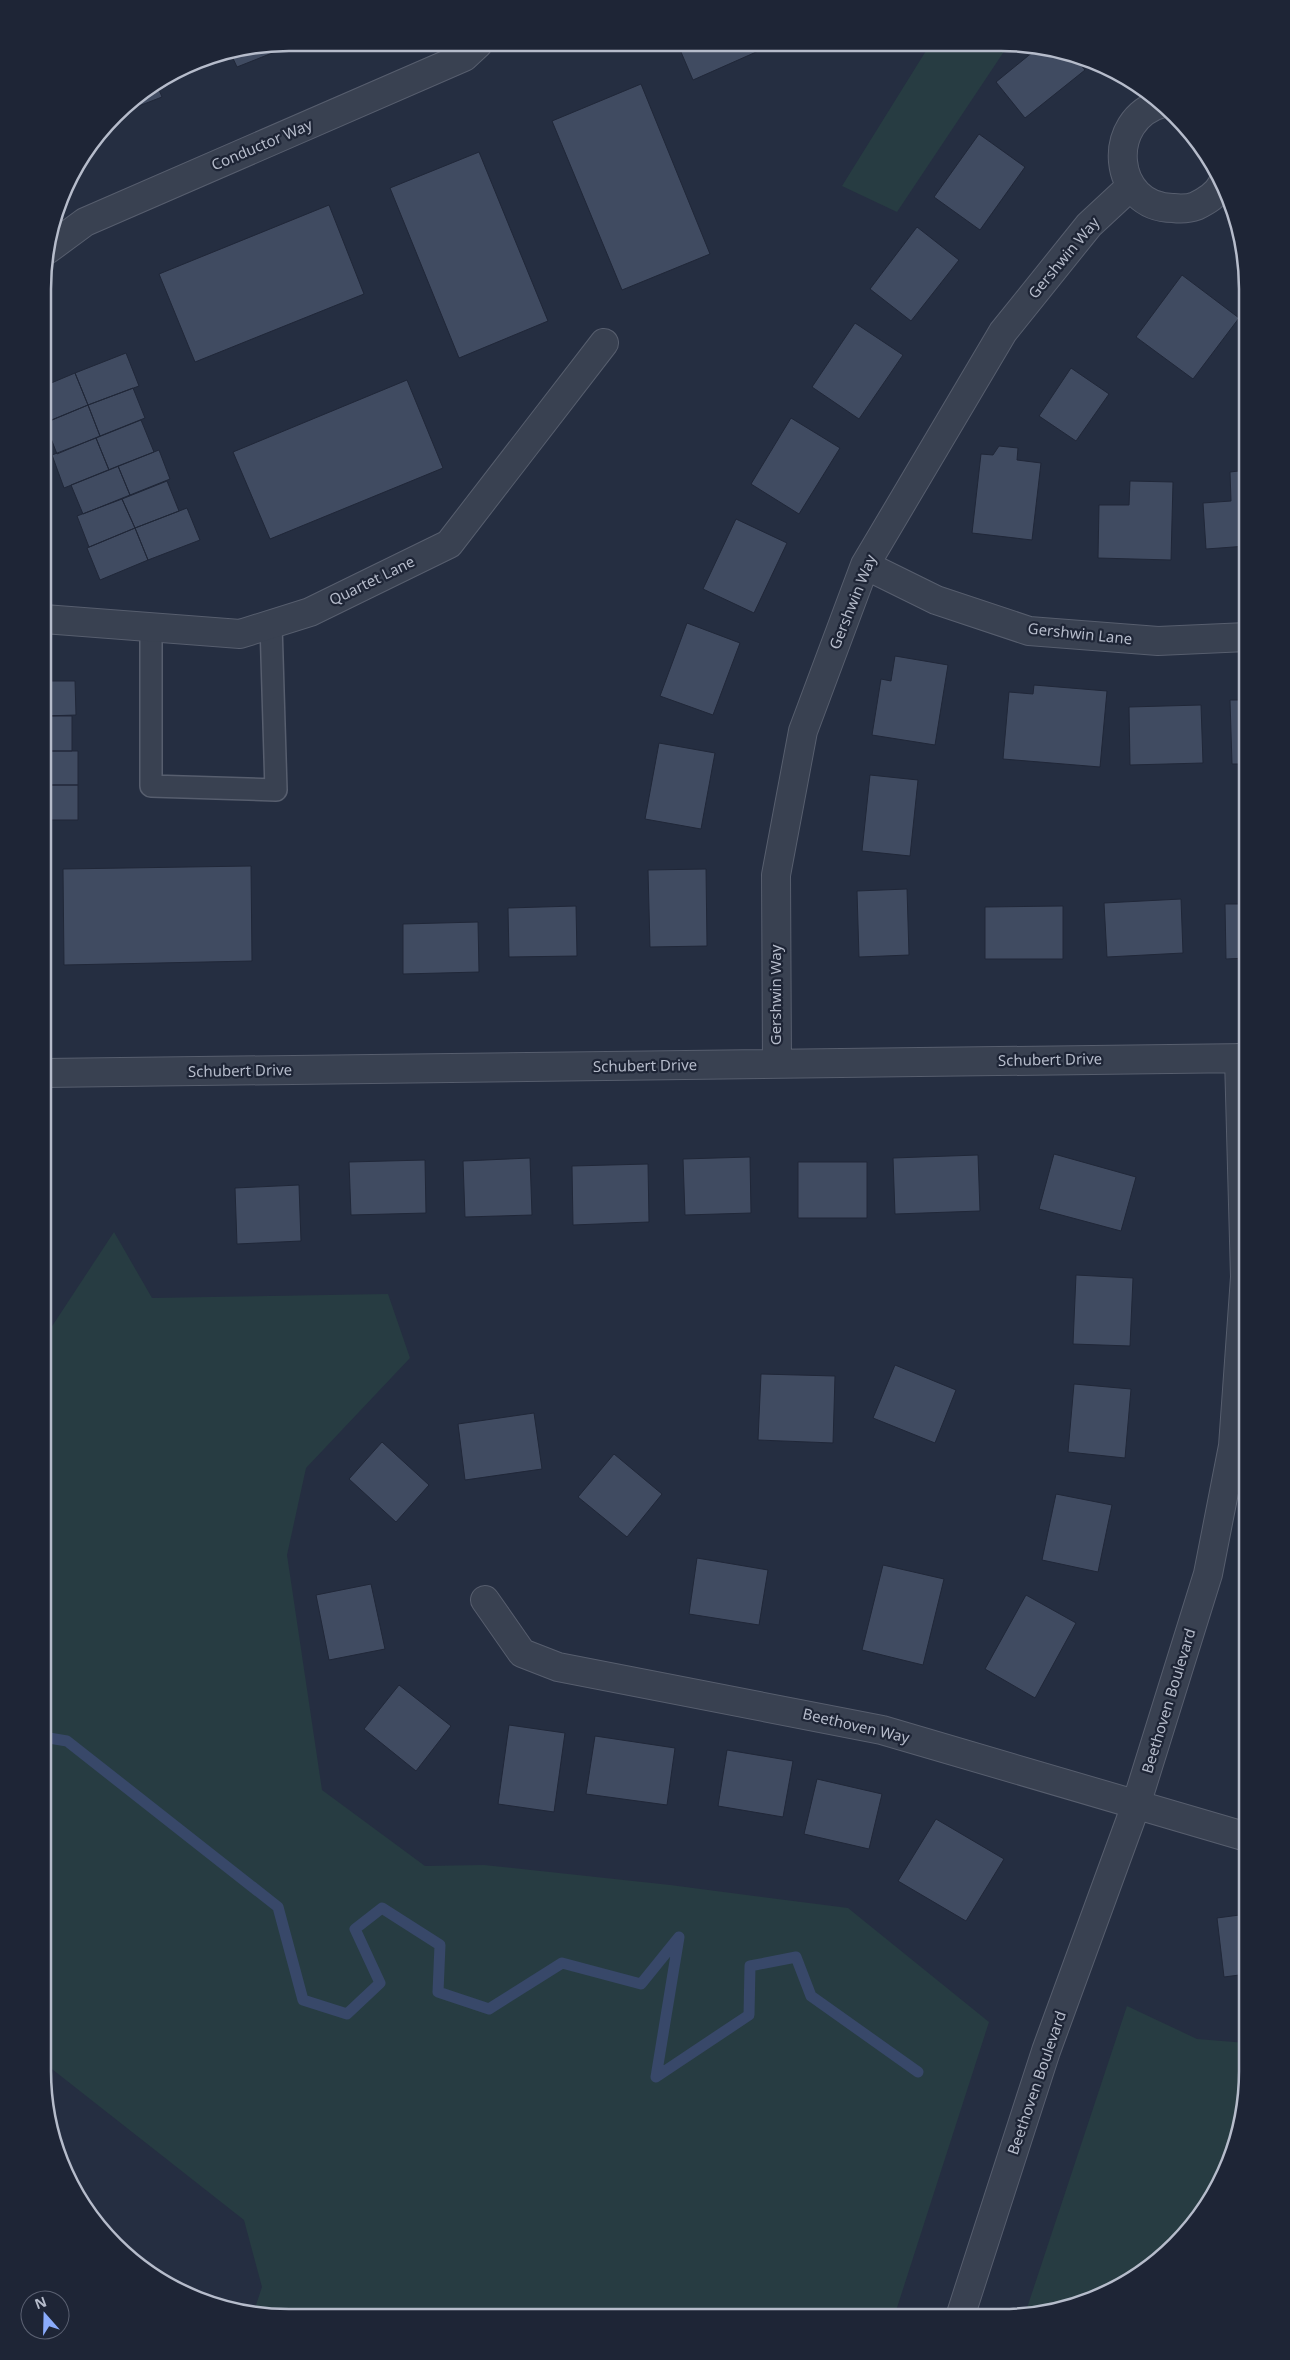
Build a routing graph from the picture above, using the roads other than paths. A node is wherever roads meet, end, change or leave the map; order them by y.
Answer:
1 (459, 51) edge
2 (1154, 107) edge
3 (1131, 186) junction
4 (1217, 190) edge
5 (56, 244) edge
6 (604, 342) dead end
7 (865, 565) junction
8 (51, 620) edge
9 (272, 624) junction
10 (150, 627) junction
11 (1239, 638) edge
12 (1239, 1058) edge
13 (777, 1064) junction
14 (51, 1074) edge
15 (1239, 1355) edge
16 (485, 1600) dead end
17 (1136, 1805) junction
18 (1239, 1835) edge
19 (963, 2309) edge

1 - 5 street, Conductor Way
2 - 3 street
3 - 4 street
3 - 7 street, Gershwin Way
6 - 9 street, Quartet Lane
7 - 11 street, Gershwin Lane
7 - 13 street, Gershwin Way
8 - 10 street, Quartet Lane
9 - 10 street, Quartet Lane
9 - 10 lane
12 - 13 street, Schubert Drive
13 - 14 street, Schubert Drive
15 - 17 street, Beethoven Boulevard
16 - 17 street, Beethoven Way
17 - 18 street, Beethoven Way
17 - 19 street, Beethoven Boulevard

